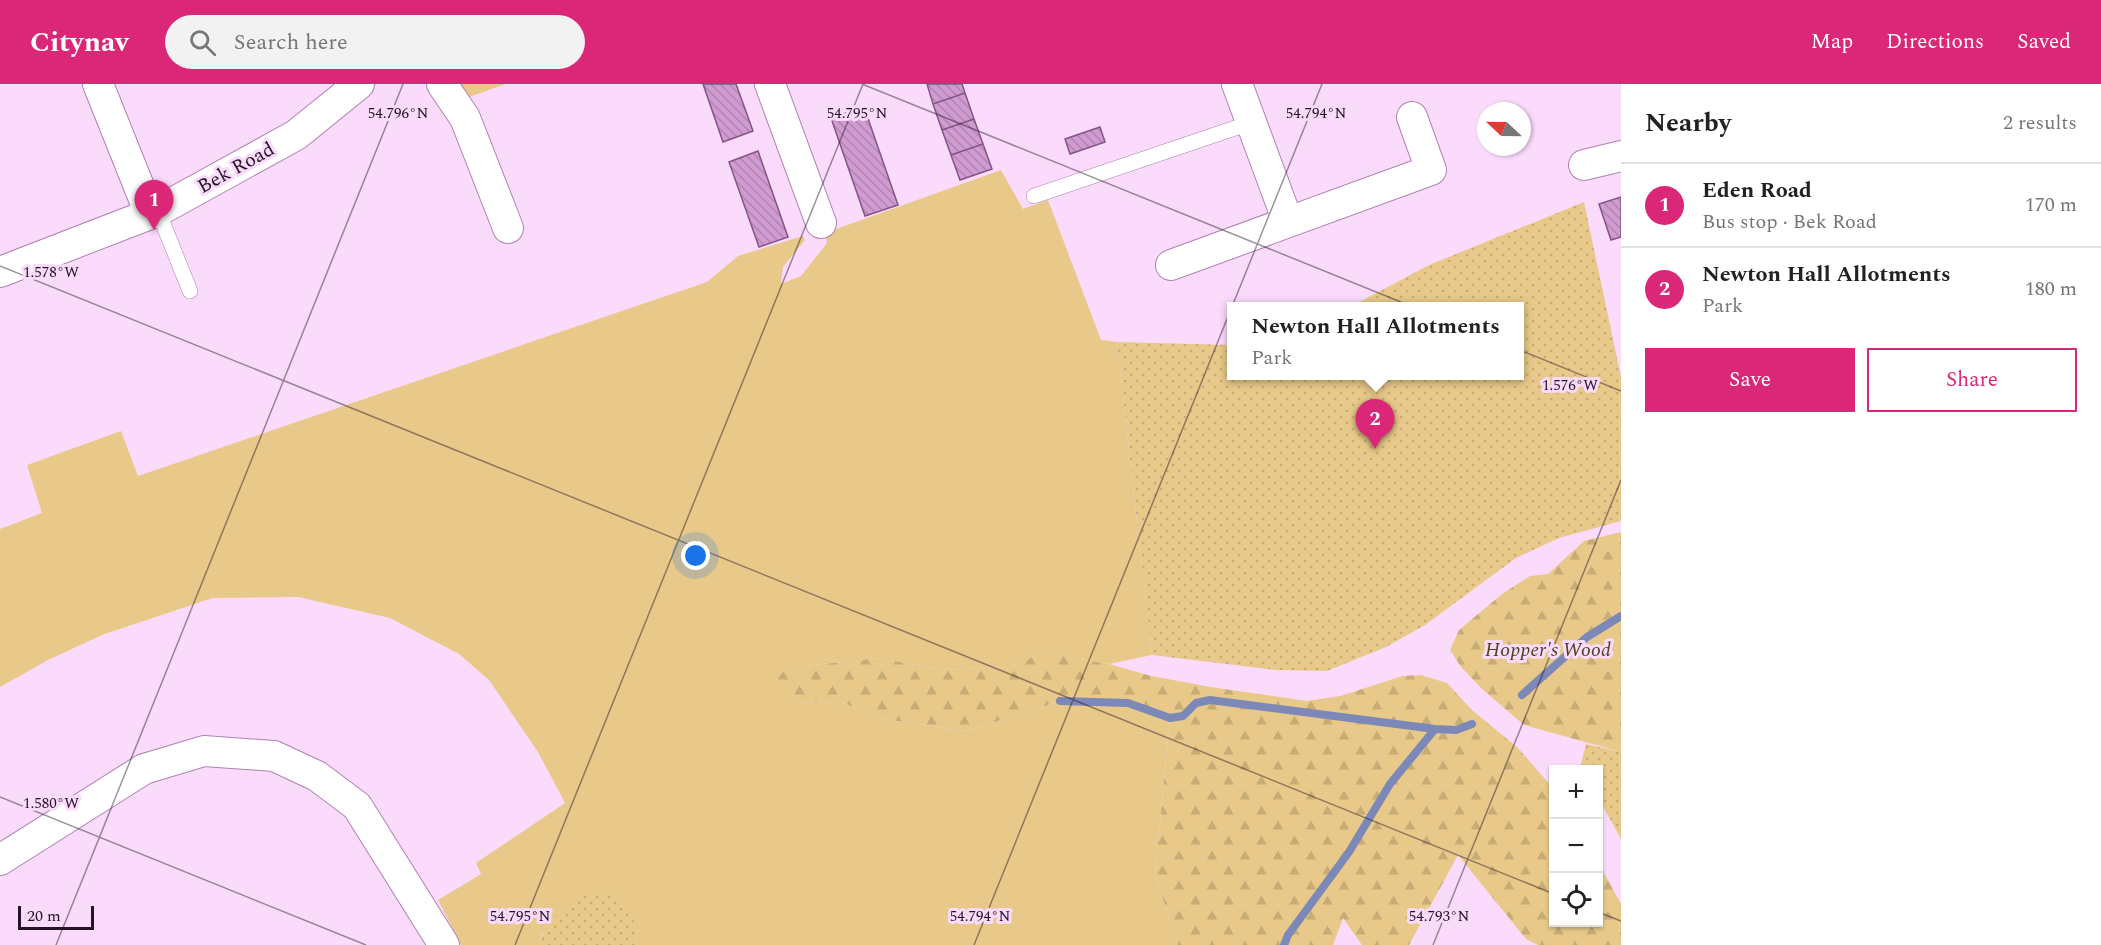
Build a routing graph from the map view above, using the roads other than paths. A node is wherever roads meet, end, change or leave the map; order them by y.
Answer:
1 (98, 84) edge
2 (359, 84) edge
3 (441, 84) edge
4 (770, 84) edge
5 (1237, 84) edge
6 (1412, 117) dead end
7 (1250, 123) junction
8 (1621, 156) edge
9 (1584, 165) dead end
10 (1034, 196) dead end
11 (154, 213) junction
12 (1288, 222) junction
13 (821, 223) dead end
14 (508, 228) dead end
15 (1171, 265) dead end
16 (0, 272) edge
17 (190, 291) dead end
18 (0, 860) edge
19 (444, 945) edge

1 - 11 street
2 - 11 street, Bek Road
3 - 14 street
4 - 13 street
5 - 7 street
6 - 12 street
7 - 10 lane
7 - 12 street
8 - 9 street
11 - 16 street, Bek Road
11 - 17 lane
12 - 15 street
18 - 19 street

